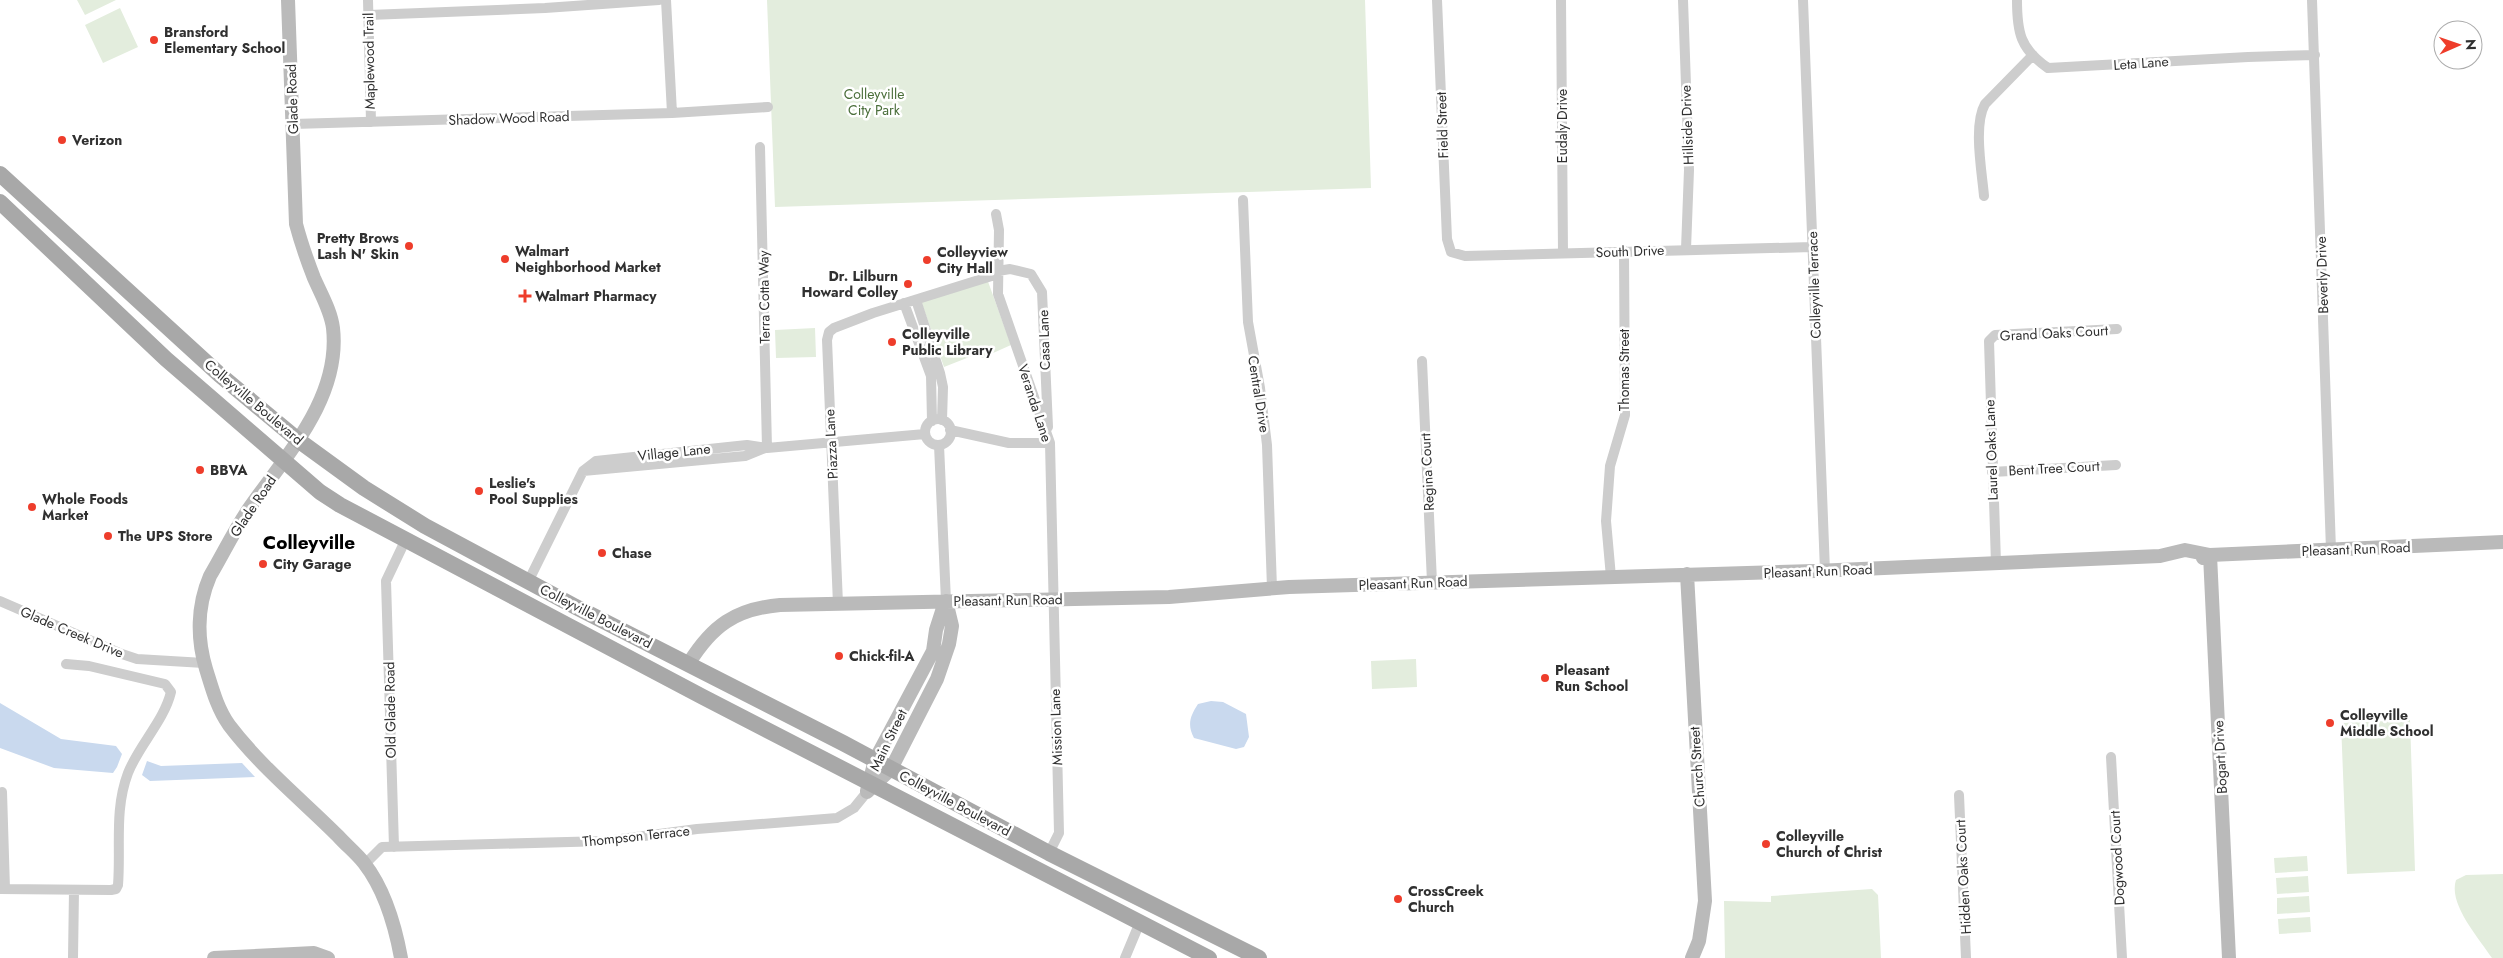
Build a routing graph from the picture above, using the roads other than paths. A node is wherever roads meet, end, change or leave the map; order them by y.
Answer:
1 (288, 0) edge
2 (368, 0) edge
3 (659, 0) edge
4 (666, 0) edge
5 (1437, 0) edge
6 (1561, 0) edge
7 (1684, 0) edge
8 (1803, 0) edge
9 (2017, 0) edge
10 (2312, 0) edge
11 (545, 4) edge
12 (369, 14) junction
13 (2033, 55) junction
14 (2315, 56) junction
15 (768, 107) dead end
16 (672, 113) junction
17 (371, 122) junction
18 (293, 124) junction
19 (760, 147) dead end
20 (0, 174) edge
21 (1984, 196) dead end
22 (1242, 200) dead end
23 (0, 202) edge
24 (996, 214) dead end
25 (1812, 247) junction
26 (1449, 249) joint
27 (1686, 249) junction
28 (1624, 251) junction
29 (1563, 253) junction
30 (998, 273) junction
31 (111, 277) junction
32 (96, 292) junction
33 (916, 300) junction
34 (904, 303) junction
35 (2116, 329) dead end
36 (1991, 337) joint
37 (1422, 361) dead end
38 (937, 421) junction
39 (950, 430) junction
40 (925, 434) junction
41 (298, 440) junction
42 (1050, 443) junction
43 (832, 444) junction
44 (939, 445) junction
45 (767, 448) junction
46 (284, 460) junction
47 (2116, 464) dead end
48 (1992, 472) junction
49 (405, 542) junction
50 (2503, 542) edge
51 (2331, 550) junction
52 (2210, 555) junction
53 (1996, 564) junction
54 (1826, 571) junction
55 (1687, 574) junction
56 (1612, 577) junction
57 (528, 582) junction
58 (1432, 582) junction
59 (1272, 588) junction
60 (1052, 599) junction
61 (0, 600) edge
62 (946, 601) junction
63 (838, 604) junction
64 (204, 663) junction
65 (689, 663) junction
66 (66, 664) dead end
67 (2112, 757) dead end
68 (875, 760) junction
69 (891, 768) junction
70 (870, 786) junction
71 (2, 792) dead end
72 (1959, 796) dead end
73 (394, 847) junction
74 (1049, 853) junction
75 (364, 864) junction
76 (1039, 870) junction
77 (2, 889) edge
78 (74, 890) junction
79 (1155, 904) junction
80 (1140, 922) junction
81 (73, 958) edge
82 (214, 958) edge
83 (234, 958) edge
84 (328, 958) edge
85 (401, 958) edge
86 (1125, 958) edge
87 (1209, 958) edge
88 (1260, 958) edge
89 (1692, 958) edge
90 (1966, 958) edge
91 (2122, 958) edge
92 (2229, 958) edge

1 - 18 street, Glade Road
2 - 12 street, Maplewood Trail
3 - 11 street
4 - 16 street
5 - 26 street, Field Street
6 - 29 street, Eudaly Drive
7 - 27 street, Hillside Drive
8 - 25 street, Colleyville Terrace
9 - 13 street, Leta Lane
10 - 14 street, Beverly Drive
11 - 12 street
12 - 17 street, Maplewood Trail
13 - 14 street, Leta Lane
13 - 21 street
14 - 51 street, Beverly Drive
15 - 16 street, Shadow Wood Road
16 - 17 street, Shadow Wood Road
17 - 18 street, Shadow Wood Road
18 - 41 street, Glade Road
19 - 45 street, Terra Cotta Way
20 - 31 main road, Colleyville Boulevard
22 - 59 street, Central Drive
23 - 32 main road, Colleyville Boulevard
24 - 30 street, Veranda Lane
25 - 27 street, South Drive
25 - 54 street, Colleyville Terrace
26 - 29 street, South Drive
27 - 28 street, South Drive
28 - 29 street, South Drive
28 - 56 street, Thomas Street
30 - 33 street, Casa Lane
30 - 42 street, Veranda Lane
30 - 42 street, Casa Lane
31 - 32 main road
31 - 41 main road, Colleyville Boulevard
32 - 46 main road, Colleyville Boulevard
33 - 34 street
33 - 38 street
34 - 38 street
34 - 43 street, Piazza Lane
35 - 36 street, Grand Oaks Court
36 - 48 street, Laurel Oaks Lane
37 - 58 street, Regina Court
38 - 39 street
38 - 40 street
39 - 42 street
39 - 44 street
40 - 43 street, Village Lane
40 - 44 street
41 - 46 street, Glade Road
41 - 57 main road, Colleyville Boulevard
42 - 60 street, Veranda Lane
43 - 45 street, Village Lane
43 - 63 street, Piazza Lane
44 - 62 street, Main Street
45 - 57 street, Village Lane
46 - 49 main road, Colleyville Boulevard
46 - 64 street, Glade Road
47 - 48 street, Bent Tree Court
48 - 53 street, Laurel Oaks Lane
49 - 70 main road, Colleyville Boulevard
49 - 73 street, Old Glade Road
50 - 51 street, Pleasant Run Road
51 - 52 street, Pleasant Run Road
52 - 53 street, Pleasant Run Road
52 - 92 street, Bogart Drive
53 - 54 street, Pleasant Run Road
54 - 55 street, Pleasant Run Road
55 - 56 street, Pleasant Run Road
55 - 89 street, Church Street
56 - 58 street, Pleasant Run Road
57 - 65 main road, Colleyville Boulevard
58 - 59 street, Pleasant Run Road
59 - 60 street, Pleasant Run Road
60 - 62 street, Pleasant Run Road
60 - 74 street, Mission Lane
61 - 64 street, Glade Creek Drive
62 - 63 street, Pleasant Run Road
62 - 68 street, Main Street
62 - 69 street, Main Street
63 - 65 street, Pleasant Run Road
64 - 75 street, Glade Road
65 - 68 main road, Colleyville Boulevard
66 - 78 street
67 - 91 street, Dogwood Court
68 - 69 main road, Colleyville Boulevard
68 - 70 street, Main Street
69 - 70 street, Main Street
69 - 74 main road, Colleyville Boulevard
70 - 73 street, Thompson Terrace
70 - 76 main road, Colleyville Boulevard
71 - 77 street
72 - 90 street, Hidden Oaks Court
73 - 75 street
74 - 76 main road
74 - 79 main road, Colleyville Boulevard
75 - 85 street, Glade Road
76 - 80 main road, Colleyville Boulevard
77 - 78 street
78 - 81 street
79 - 80 main road
79 - 88 main road, Colleyville Boulevard
80 - 86 street
80 - 87 main road, Colleyville Boulevard
82 - 83 street
83 - 84 street

